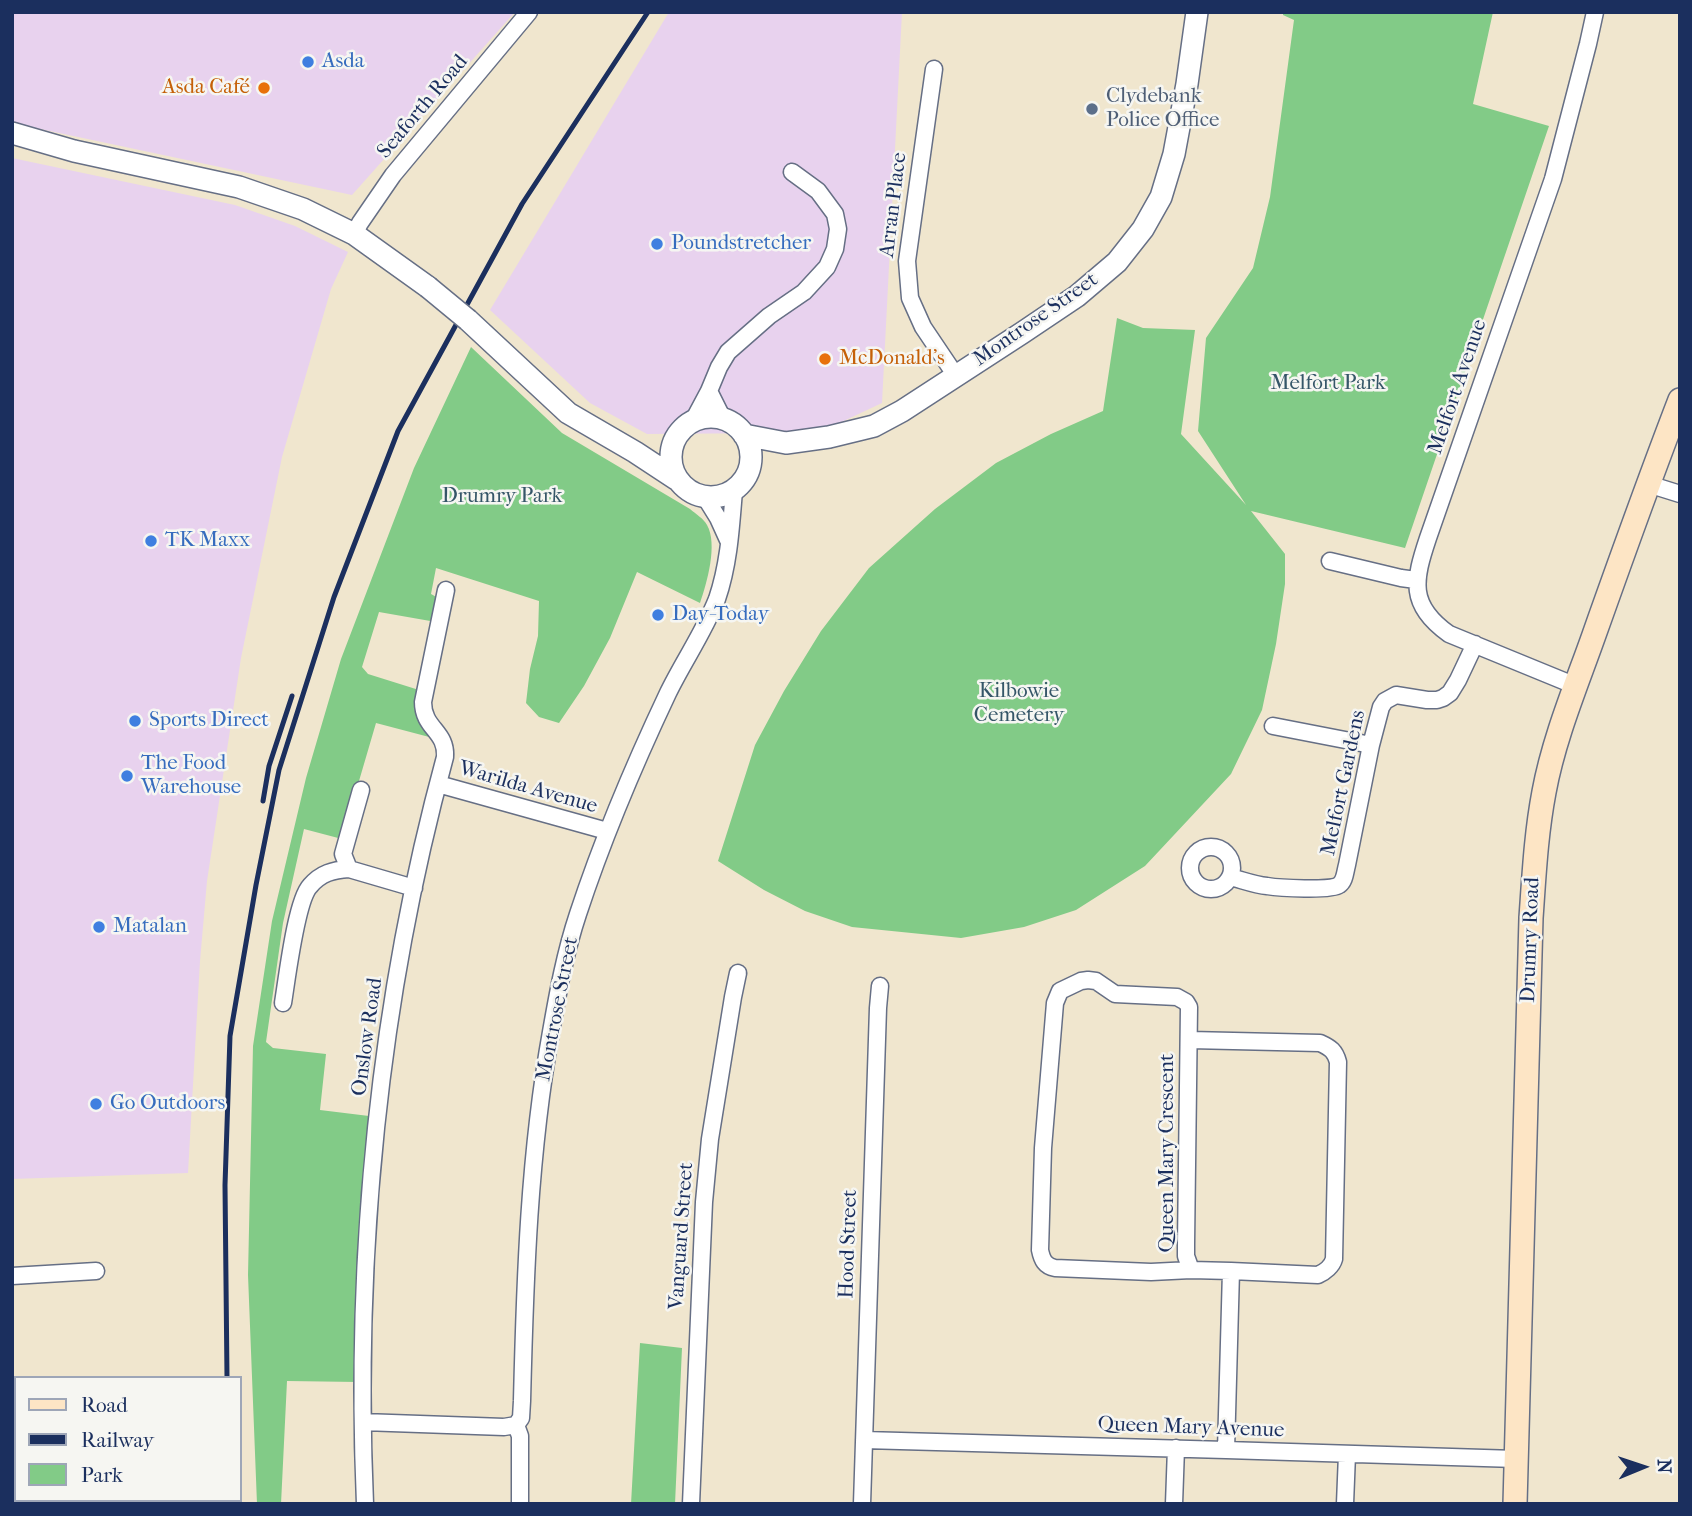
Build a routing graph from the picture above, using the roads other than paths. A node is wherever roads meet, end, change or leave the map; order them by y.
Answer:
1 (529, 12) edge
2 (1197, 12) edge
3 (1595, 12) edge
4 (934, 69) dead end
5 (12, 133) edge
6 (792, 172) dead end
7 (354, 234) junction
8 (956, 376) junction
9 (709, 391) junction
10 (1680, 400) edge
11 (723, 419) junction
12 (693, 421) junction
13 (744, 435) junction
14 (675, 439) junction
15 (786, 443) junction
16 (635, 452) junction
17 (749, 470) junction
18 (676, 479) junction
19 (1648, 484) junction
20 (734, 490) junction
21 (1680, 494) edge
22 (705, 497) junction
23 (729, 542) junction
24 (1331, 561) dead end
25 (1416, 580) junction
26 (446, 590) dead end
27 (1475, 644) junction
28 (1576, 686) junction
29 (1273, 726) dead end
30 (1371, 745) junction
31 (438, 784) junction
32 (361, 790) dead end
33 (607, 831) junction
34 (349, 869) junction
35 (1230, 877) dead end
36 (414, 888) junction
37 (738, 974) dead end
38 (880, 986) dead end
39 (284, 1003) dead end
40 (1190, 1040) junction
41 (1191, 1270) junction
42 (96, 1271) dead end
43 (1230, 1271) junction
44 (12, 1276) edge
45 (363, 1422) junction
46 (516, 1425) junction
47 (864, 1440) junction
48 (1176, 1448) junction
49 (1226, 1450) junction
50 (1347, 1454) junction
51 (1516, 1459) junction
52 (365, 1504) edge
53 (520, 1504) edge
54 (691, 1504) edge
55 (862, 1504) edge
56 (1174, 1504) edge
57 (1345, 1504) edge
58 (1515, 1504) edge

1 - 7 street, Seaforth Road
2 - 8 street, Montrose Street
3 - 25 street, Melfort Avenue
4 - 8 street, Arran Place
5 - 7 street
6 - 9 street
7 - 16 street, bridge
8 - 15 street, Montrose Street
9 - 11 street
9 - 12 street
10 - 19 main road, Drumry Road
11 - 12 street
11 - 13 street
12 - 14 street
13 - 15 street, Montrose Street
13 - 17 street
14 - 16 street
14 - 18 street
15 - 17 street, Montrose Street
16 - 18 street
17 - 20 street
18 - 22 street
19 - 21 street
19 - 28 main road, Drumry Road
20 - 22 street
20 - 23 street, Montrose Street
22 - 23 street
23 - 33 street, Montrose Street
24 - 25 street
25 - 27 street
26 - 31 street, Onslow Road
27 - 28 street
27 - 30 street, Melfort Gardens
28 - 51 main road, Drumry Road
29 - 30 street
30 - 35 street, Melfort Gardens
31 - 33 street, Warilda Avenue
31 - 36 street, Onslow Road
32 - 34 street
33 - 46 street, Montrose Street
34 - 36 street
34 - 39 street
36 - 45 street, Onslow Road
37 - 54 street, Vanguard Street
38 - 47 street, Hood Street
40 - 41 street, Queen Mary Crescent
40 - 41 street, Queen Mary Crescent
40 - 43 street, Queen Mary Crescent
41 - 43 street, Queen Mary Crescent
42 - 44 street
43 - 49 street
45 - 46 street
45 - 52 street, Onslow Road
46 - 53 street, Montrose Street
47 - 48 street, Queen Mary Avenue
47 - 55 street, Hood Street
48 - 49 street, Queen Mary Avenue
48 - 56 street
49 - 50 street, Queen Mary Avenue
50 - 51 street, Queen Mary Avenue
50 - 57 street
51 - 58 main road, Drumry Road

